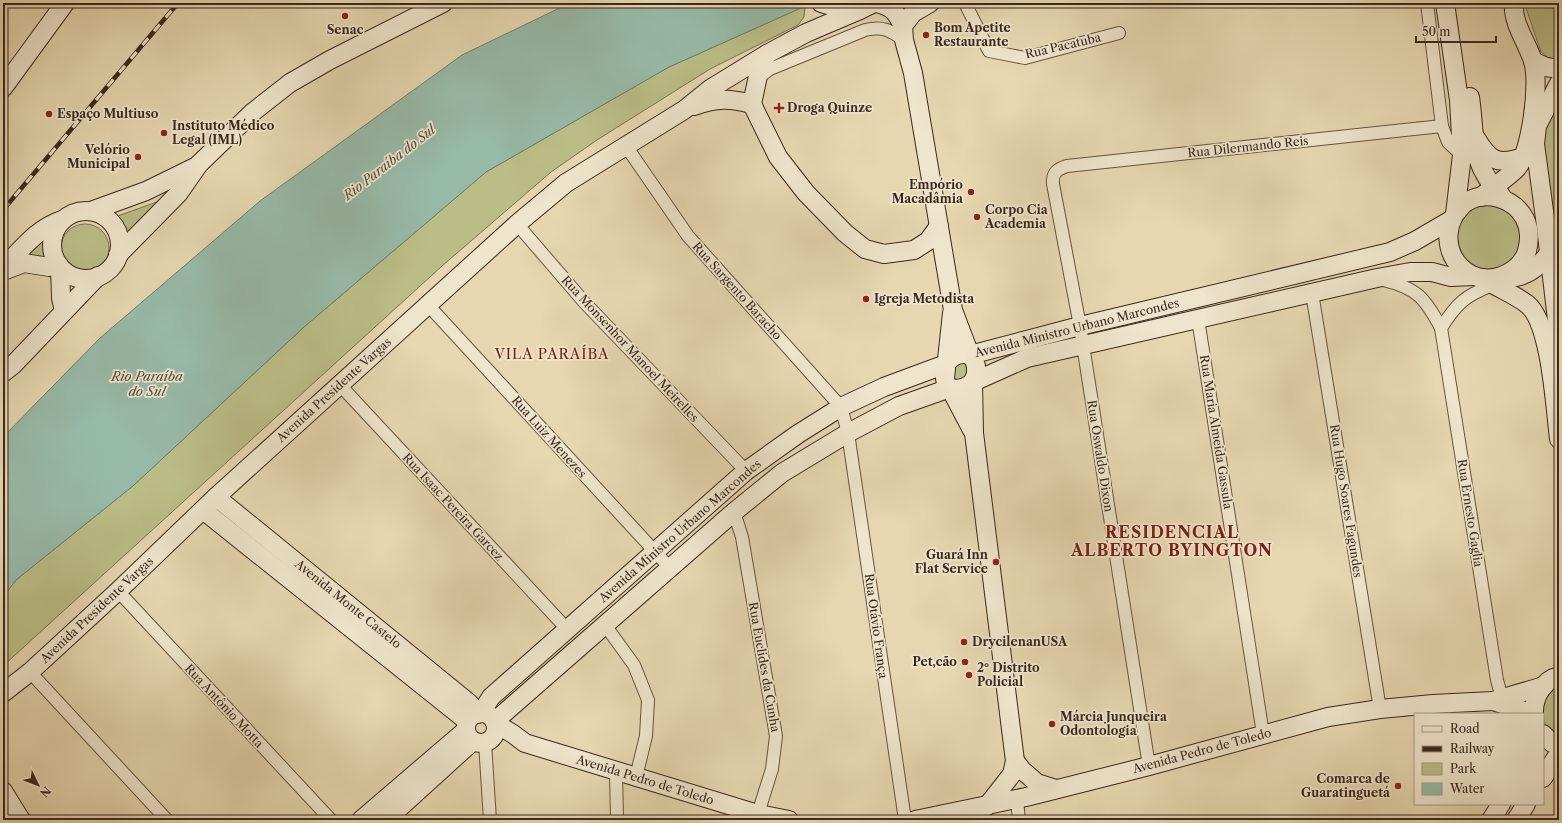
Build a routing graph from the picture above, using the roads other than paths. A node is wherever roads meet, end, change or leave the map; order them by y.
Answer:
1 (65, 3) edge
2 (443, 3) edge
3 (817, 3) edge
4 (821, 3) edge
5 (877, 3) edge
6 (930, 3) edge
7 (965, 3) edge
8 (1427, 3) edge
9 (1445, 3) edge
10 (1458, 3) edge
11 (1514, 3) edge
12 (867, 7) edge
13 (806, 33) junction
14 (904, 33) junction
15 (1119, 33) dead end
16 (767, 54) junction
17 (1534, 61) junction
18 (1559, 69) edge
19 (757, 79) junction
20 (1559, 83) edge
21 (3, 88) edge
22 (1465, 101) junction
23 (752, 104) junction
24 (684, 110) junction
25 (1442, 126) junction
26 (1474, 134) junction
27 (626, 146) junction
28 (1462, 155) junction
29 (1523, 157) junction
30 (199, 164) junction
31 (1055, 172) joint
32 (1487, 192) junction
33 (1508, 201) junction
34 (91, 211) junction
35 (1453, 217) junction
36 (62, 220) junction
37 (517, 224) junction
38 (938, 226) junction
39 (1546, 226) junction
40 (914, 250) junction
41 (1549, 253) junction
42 (118, 255) junction
43 (59, 266) junction
44 (3, 268) edge
45 (3, 271) edge
46 (946, 274) junction
47 (98, 276) junction
48 (1377, 278) junction
49 (1485, 280) junction
50 (1312, 293) junction
51 (428, 305) junction
52 (953, 310) junction
53 (64, 312) junction
54 (1198, 319) junction
55 (1080, 326) junction
56 (1441, 328) junction
57 (1559, 337) edge
58 (1083, 346) junction
59 (970, 355) junction
60 (946, 364) junction
61 (3, 373) edge
62 (973, 382) junction
63 (340, 385) junction
64 (950, 388) junction
65 (841, 407) junction
66 (848, 433) junction
67 (974, 433) junction
68 (1559, 439) edge
69 (746, 471) junction
70 (216, 497) junction
71 (203, 510) junction
72 (734, 512) junction
73 (654, 551) junction
74 (670, 568) junction
75 (118, 591) junction
76 (605, 625) junction
77 (566, 629) junction
78 (30, 672) junction
79 (1554, 678) edge
80 (3, 693) edge
81 (1497, 700) junction
82 (1380, 709) junction
83 (1531, 713) edge
84 (1534, 713) edge
85 (481, 728) junction
86 (1263, 734) junction
87 (1544, 735) edge
88 (1559, 745) edge
89 (1559, 756) edge
90 (1149, 766) junction
91 (1016, 768) junction
92 (616, 771) junction
93 (1544, 776) edge
94 (636, 777) junction
95 (1056, 789) junction
96 (3, 791) edge
97 (1022, 798) junction
98 (1500, 805) edge
99 (1525, 805) edge
100 (987, 806) junction
101 (757, 817) edge
102 (21, 820) edge
103 (167, 820) edge
104 (331, 820) edge
105 (361, 820) edge
106 (386, 820) edge
107 (490, 820) edge
108 (617, 820) edge
109 (789, 820) edge
110 (905, 820) edge
111 (915, 820) edge
112 (1019, 820) edge
113 (1491, 820) edge
114 (1516, 820) edge

1 - 21 street
2 - 30 street
3 - 13 street
4 - 12 street
5 - 14 street
6 - 14 street
7 - 15 street, Rua Pacatuba
8 - 25 street
9 - 22 street
10 - 22 street
11 - 17 street
12 - 13 street, Avenida Presidente Vargas
13 - 16 street, Avenida Presidente Vargas
14 - 19 street
14 - 38 street
16 - 19 street
16 - 24 street, Avenida Presidente Vargas
17 - 18 street
17 - 29 street
19 - 23 street
20 - 39 street
22 - 26 street
22 - 28 street
23 - 24 street, Avenida Presidente Vargas
23 - 40 street
24 - 27 street, Avenida Presidente Vargas
25 - 28 street
25 - 31 street, Rua Dilermando Reis
26 - 29 street
26 - 32 street
27 - 37 street, Avenida Presidente Vargas
27 - 65 street, Rua Sargento Baracho
28 - 35 street
29 - 32 street
30 - 34 street
30 - 42 street
31 - 55 street, Rua Oswaldo Dixon
32 - 33 street
32 - 35 street
33 - 39 street
33 - 49 street
34 - 36 street
34 - 42 street
35 - 49 street
35 - 55 street, Avenida Ministro Urbano Marcondes
36 - 43 street
36 - 44 street
37 - 51 street, Avenida Presidente Vargas
37 - 69 street, Rua Monsenhor Manoel Meirelles
38 - 40 street
38 - 46 street
39 - 41 street
40 - 46 street
41 - 49 street
41 - 57 street
42 - 47 street
43 - 45 street
43 - 47 street
43 - 53 street
46 - 52 street
47 - 53 street
48 - 49 street, Avenida Ministro Urbano Marcondes
48 - 50 street, Avenida Ministro Urbano Marcondes
48 - 56 street, Rua Ernesto Gaglia
49 - 56 street
49 - 68 street
50 - 54 street, Avenida Ministro Urbano Marcondes
50 - 82 street, Rua Hugo Soares Fagundes
51 - 63 street, Avenida Presidente Vargas
51 - 73 street, Rua Luiz Menezes
52 - 59 street
52 - 60 street
53 - 61 street
54 - 58 street, Avenida Ministro Urbano Marcondes
54 - 86 street, Rua Maria Almeida Gassula
55 - 58 street, Rua Oswaldo Dixon
55 - 59 street, Avenida Ministro Urbano Marcondes
56 - 81 street, Rua Ernesto Gaglia
58 - 62 street, Avenida Ministro Urbano Marcondes
58 - 90 street, Rua Oswaldo Dixon
59 - 60 street, Avenida Ministro Urbano Marcondes
59 - 62 street
60 - 64 street
60 - 65 street, Avenida Ministro Urbano Marcondes
62 - 64 street, Avenida Ministro Urbano Marcondes
62 - 67 street
63 - 70 street, Avenida Presidente Vargas
63 - 77 street, Rua Isaac Pereira Garcez
64 - 66 street, Avenida Ministro Urbano Marcondes
64 - 67 street
65 - 66 street, Rua Sargento Baracho
65 - 69 street, Avenida Ministro Urbano Marcondes
66 - 72 street, Avenida Ministro Urbano Marcondes
66 - 110 street, Rua Otávio França
67 - 91 street
69 - 73 street, Avenida Ministro Urbano Marcondes
70 - 71 street, Avenida Presidente Vargas
70 - 85 street, Avenida Monte Castelo
71 - 75 street, Avenida Presidente Vargas
71 - 85 street, Avenida Monte Castelo
72 - 74 street, Avenida Ministro Urbano Marcondes
72 - 101 street, Rua Euclides da Cunha
73 - 74 street, Rua Luiz Menezes
73 - 77 street, Avenida Ministro Urbano Marcondes
74 - 76 street, Avenida Ministro Urbano Marcondes
75 - 78 street, Avenida Presidente Vargas
75 - 104 street, Rua Antônio Motta
76 - 85 street, Avenida Ministro Urbano Marcondes
76 - 94 street
77 - 85 street, Avenida Ministro Urbano Marcondes
78 - 80 street, Avenida Presidente Vargas
78 - 103 street
79 - 81 street, Avenida Pedro de Toledo
79 - 84 street
81 - 82 street, Avenida Pedro de Toledo
81 - 83 street, Avenida Pedro de Toledo
82 - 86 street, Avenida Pedro de Toledo
85 - 92 street, Avenida Pedro de Toledo
85 - 105 street, Avenida Ministro Urbano Marcondes
85 - 106 street, Avenida Ministro Urbano Marcondes
85 - 107 street
86 - 90 street, Avenida Pedro de Toledo
87 - 88 street
89 - 93 street
90 - 95 street, Avenida Pedro de Toledo
91 - 95 street
91 - 97 street
91 - 100 street
92 - 94 street, Avenida Pedro de Toledo
92 - 108 street
94 - 101 street, Avenida Pedro de Toledo
95 - 97 street, Avenida Pedro de Toledo
96 - 102 street
97 - 100 street, Avenida Pedro de Toledo
97 - 112 street
98 - 113 street
99 - 114 street
100 - 111 street, Avenida Pedro de Toledo
101 - 109 street, Avenida Pedro de Toledo

